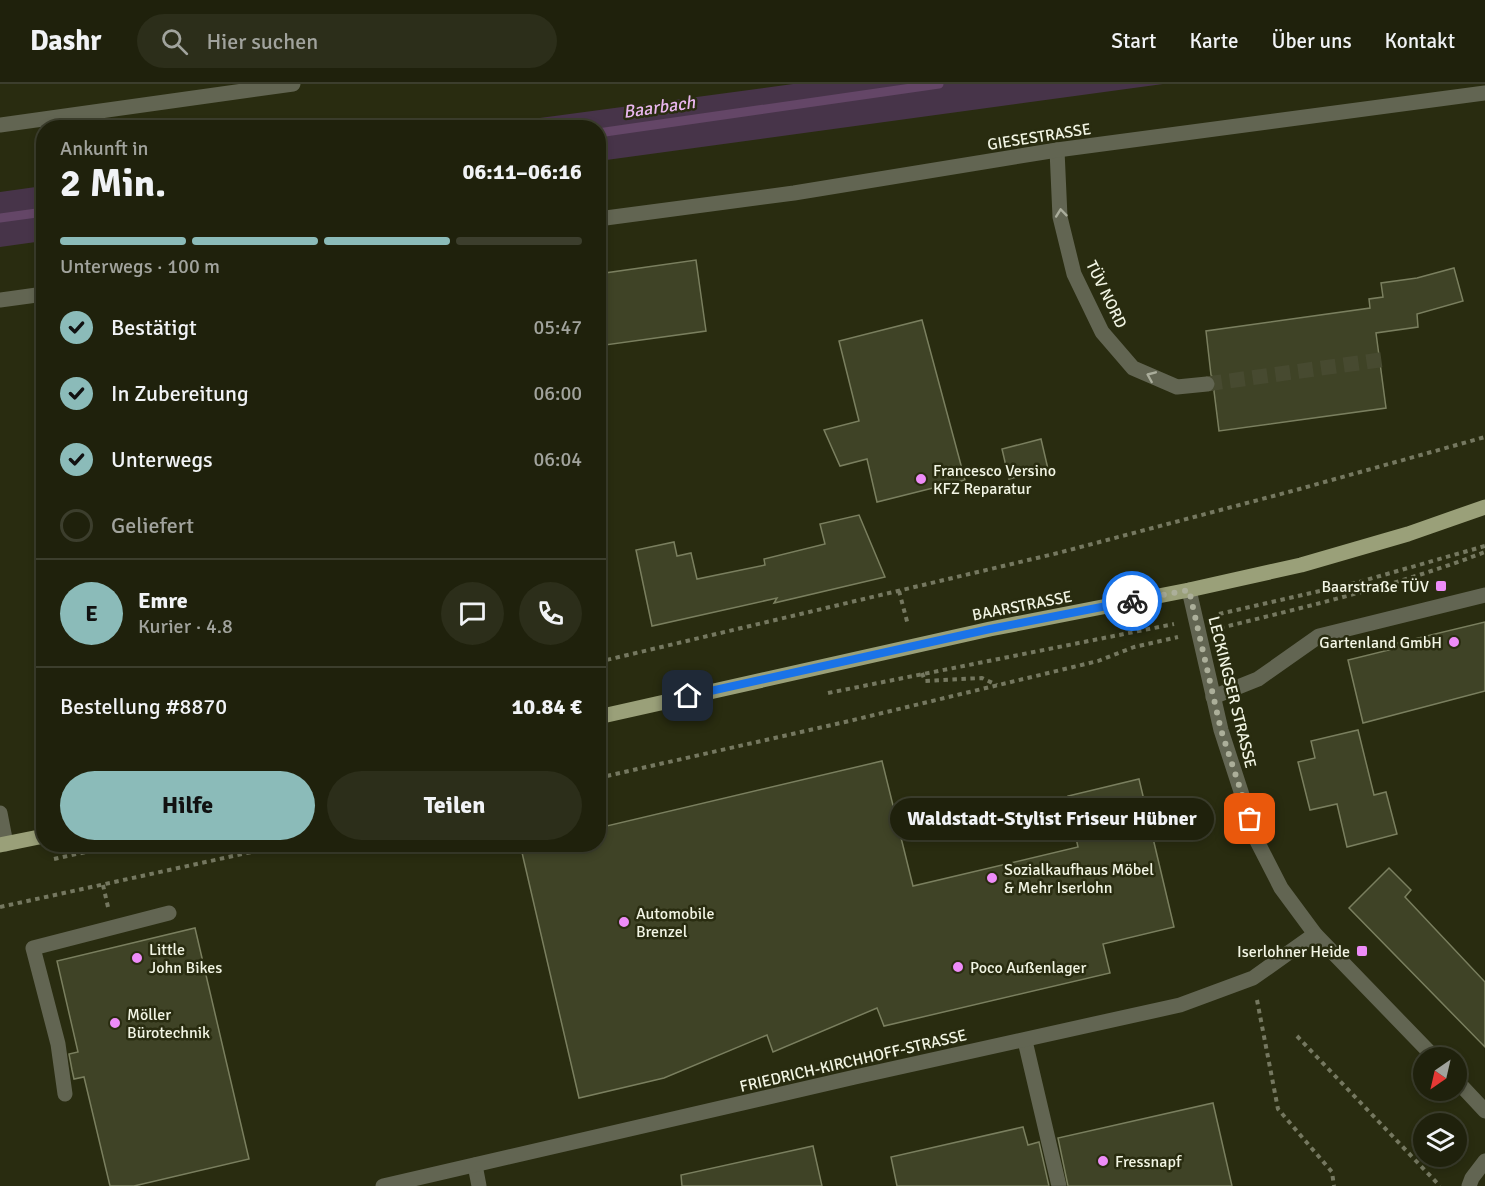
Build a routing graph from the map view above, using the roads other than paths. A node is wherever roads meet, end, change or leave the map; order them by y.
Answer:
1 (293, 84) edge
2 (1485, 93) edge
3 (0, 125) edge
4 (1057, 150) junction
5 (606, 218) edge
6 (36, 295) edge
7 (0, 300) edge
8 (1207, 384) tunnel mouth
9 (1485, 507) edge
10 (1189, 590) junction
11 (1485, 595) edge
12 (1213, 697) junction
13 (606, 715) edge
14 (0, 813) edge
15 (36, 838) edge
16 (3, 844) edge
17 (169, 913) dead end
18 (1315, 934) junction
19 (1025, 1041) junction
20 (1424, 1047) edge
21 (1467, 1092) edge
22 (65, 1094) dead end
23 (1485, 1111) edge
24 (1485, 1161) edge
25 (475, 1165) junction
26 (383, 1186) edge
27 (479, 1186) edge
28 (1059, 1186) edge
29 (1469, 1186) edge

1 - 3 street
2 - 4 street, GIESESTRASSE
4 - 5 street, GIESESTRASSE
8 -> 4 street, TÜV NORD
6 - 7 street
9 - 10 main road, BAARSTRASSE
10 - 12 street, LECKINGSER STRASSE
10 - 13 main road, BAARSTRASSE
11 - 12 street
12 - 18 street, LECKINGSER STRASSE
14 - 16 street
15 - 16 main road
17 - 22 street
18 - 19 street, FRIEDRICH-KIRCHHOFF-STRASSE
18 - 20 street, LECKINGSER STRASSE
19 - 25 street, FRIEDRICH-KIRCHHOFF-STRASSE
19 - 28 street
21 - 23 street
24 - 29 street
25 - 26 street, FRIEDRICH-KIRCHHOFF-STRASSE
25 - 27 street

